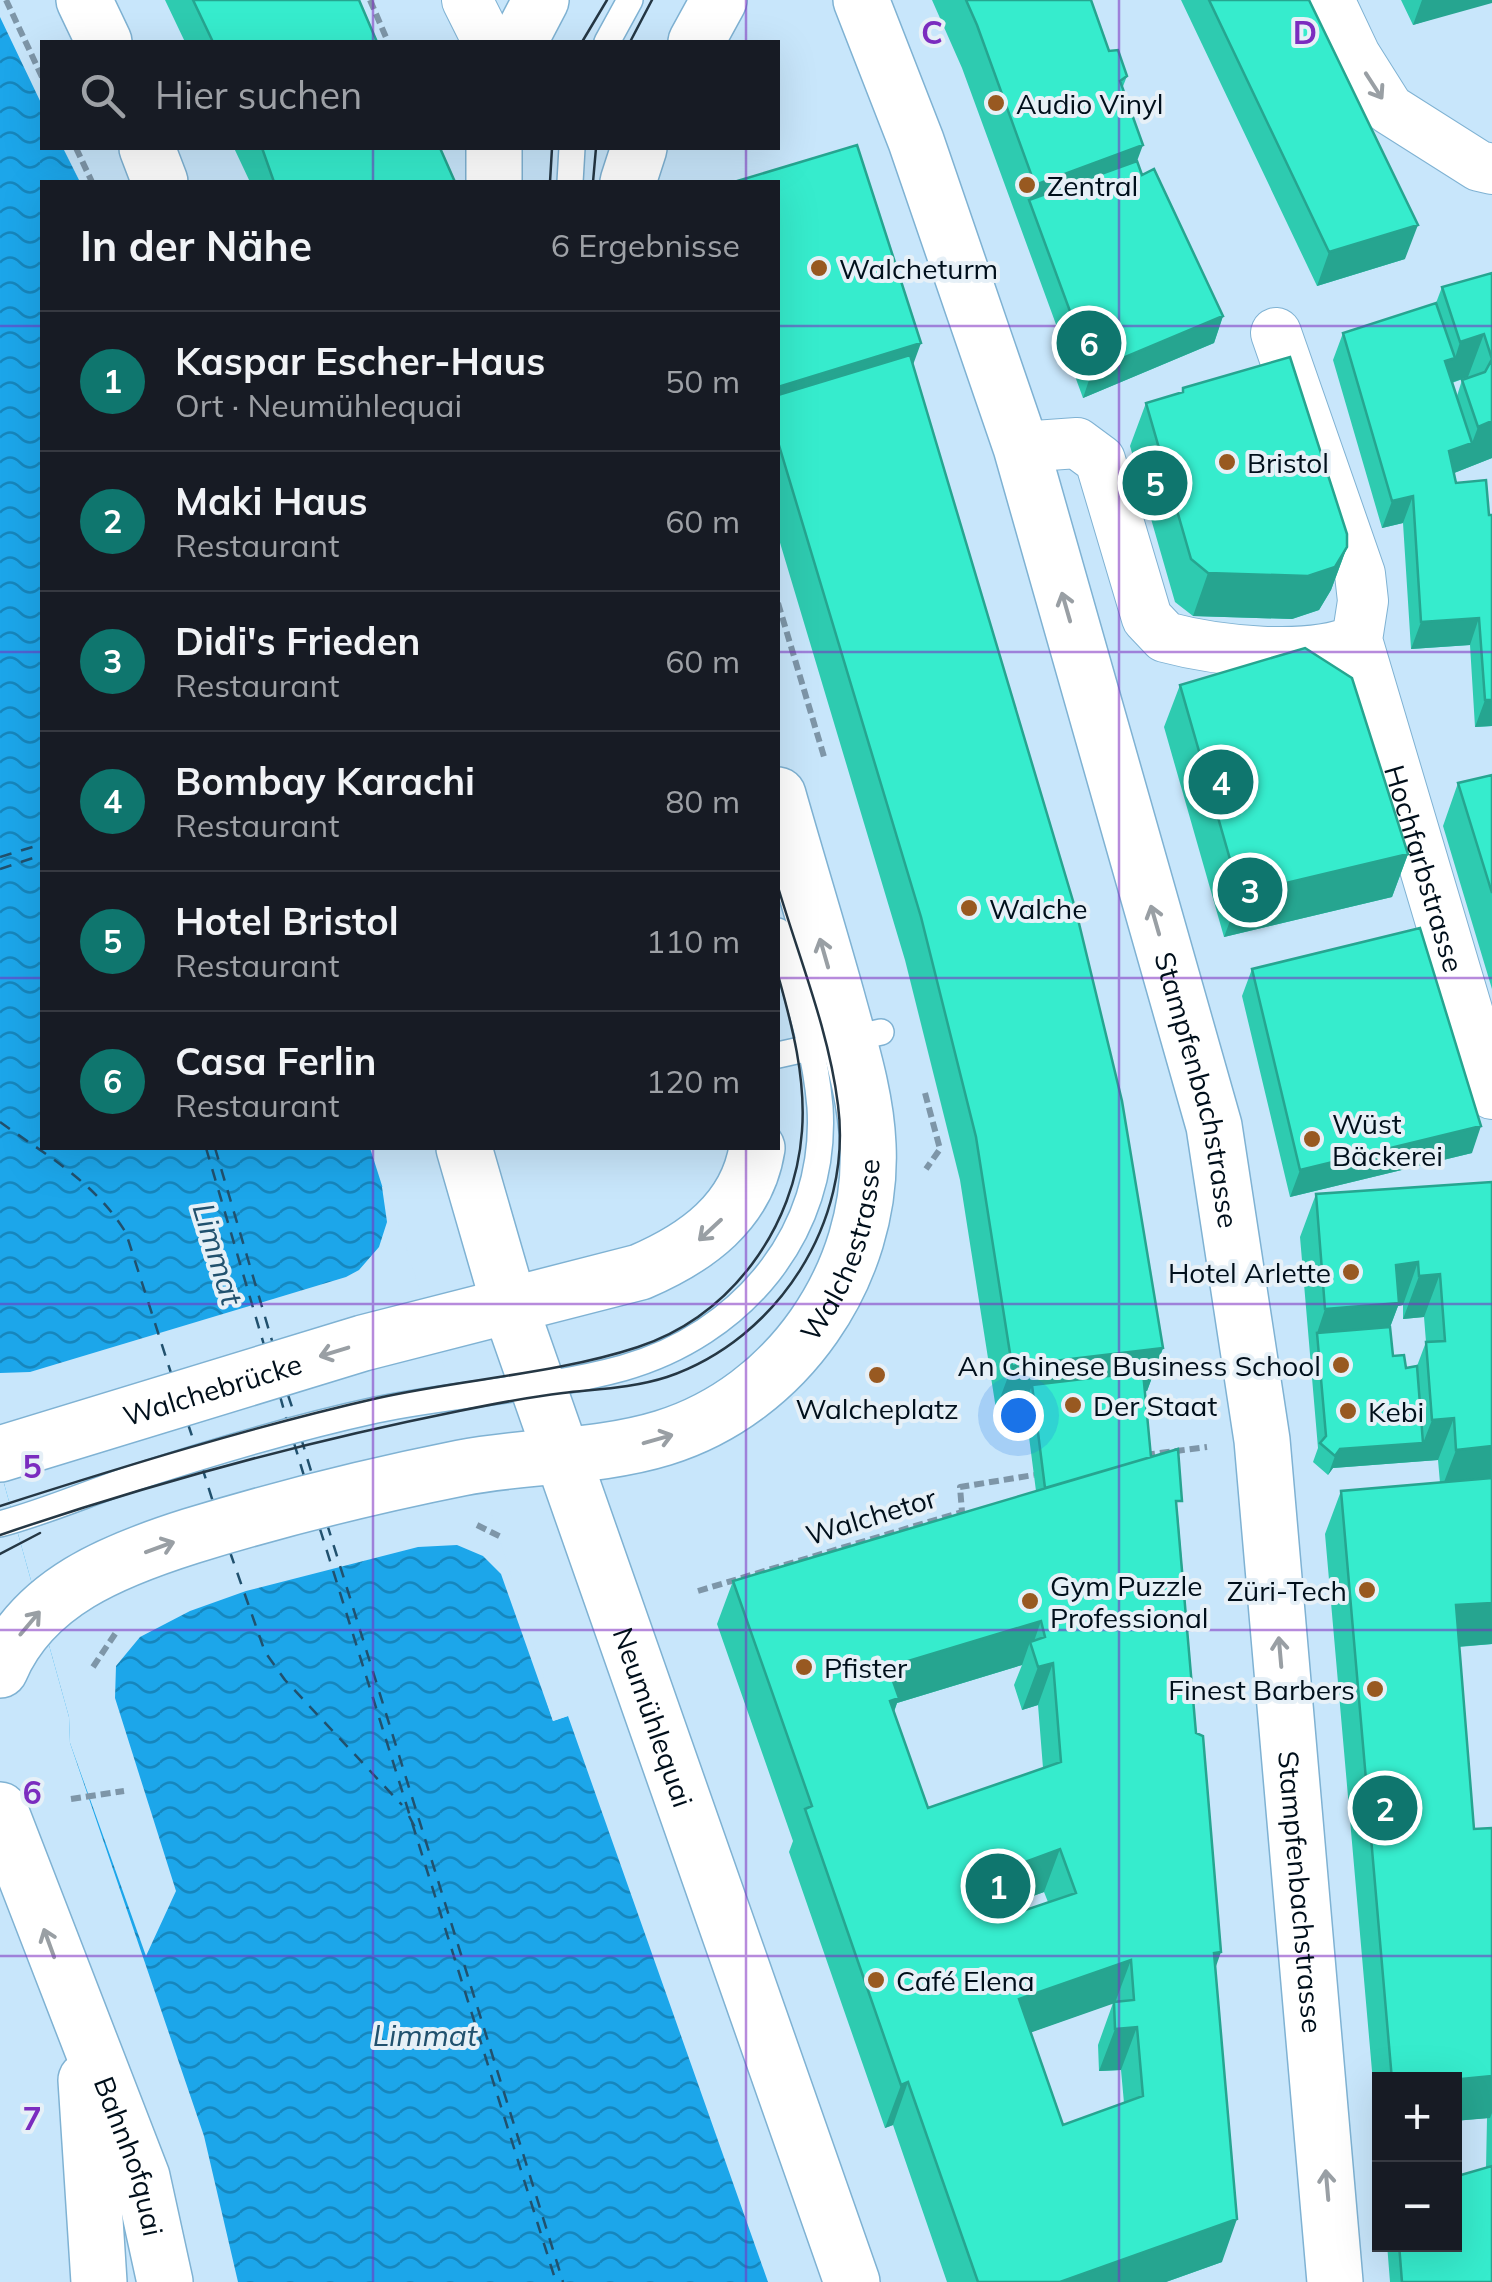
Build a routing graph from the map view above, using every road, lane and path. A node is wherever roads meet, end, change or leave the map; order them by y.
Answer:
1 (6, 0) edge
2 (84, 0) edge
3 (370, 0) edge
4 (467, 0) edge
5 (542, 0) edge
6 (630, 0) edge
7 (720, 0) edge
8 (861, 0) edge
9 (1328, 0) edge
10 (103, 40) edge
11 (387, 40) edge
12 (487, 40) edge
13 (521, 40) edge
14 (607, 40) edge
15 (697, 40) edge
16 (40, 73) edge
17 (77, 150) edge
18 (148, 150) edge
19 (494, 150) edge
20 (638, 150) edge
21 (1492, 169) edge
22 (91, 180) edge
23 (159, 180) edge
24 (494, 180) edge
25 (629, 180) edge
26 (1276, 333) dead end
27 (1021, 447) junction
28 (1357, 640) junction
29 (780, 802) edge
30 (780, 938) edge
31 (846, 1049) junction
32 (780, 1055) edge
33 (1492, 1094) edge
34 (935, 1129) dead end
35 (465, 1150) edge
36 (756, 1150) edge
37 (920, 1179) dead end
38 (510, 1307) junction
39 (536, 1384) junction
40 (1209, 1447) dead end
41 (0, 1454) edge
42 (562, 1456) junction
43 (1144, 1456) edge
44 (1034, 1475) dead end
45 (5, 1523) edge
46 (698, 1591) dead end
47 (98, 1654) dead end
48 (93, 1667) dead end
49 (0, 1670) edge
50 (124, 1791) dead end
51 (72, 1799) dead end
52 (0, 1810) edge
53 (84, 2034) junction
54 (100, 2282) edge
55 (165, 2282) edge
56 (852, 2282) edge
57 (1335, 2282) edge

1 - 16 path
2 - 10 street
3 - 11 path
4 - 12 street
5 - 13 street
6 - 14 lane
7 - 15 street
8 - 27 street, Stampfenbachstrasse
9 -> 21 street
17 - 22 path
18 - 23 street
19 - 24 street
20 - 25 street
26 - 28 street, Hochfarbstrasse
27 - 28 street
57 -> 27 street, Stampfenbachstrasse
28 - 33 street, Hochfarbstrasse
31 -> 29 street, Walchestrasse
30 - 31 lane, Walchestrasse
31 - 32 lane
31 - 39 lane, Walchestrasse
42 -> 31 street, Walchestrasse
34 - 37 path
35 - 38 street, Neumühlequai
36 -> 38 street
38 - 39 street, Neumühlequai
38 -> 41 street, Walchebrücke
39 - 42 street, Neumühlequai
39 - 45 lane, Walchestrasse
40 - 43 path
49 -> 42 street, Walchestrasse
42 - 56 street, Neumühlequai
44 - 46 path, Walchetor
47 - 48 path
50 - 51 path
53 -> 52 street, Bahnhofquai
53 - 54 street, Bahnhofquai
53 - 55 street, Bahnhofquai

